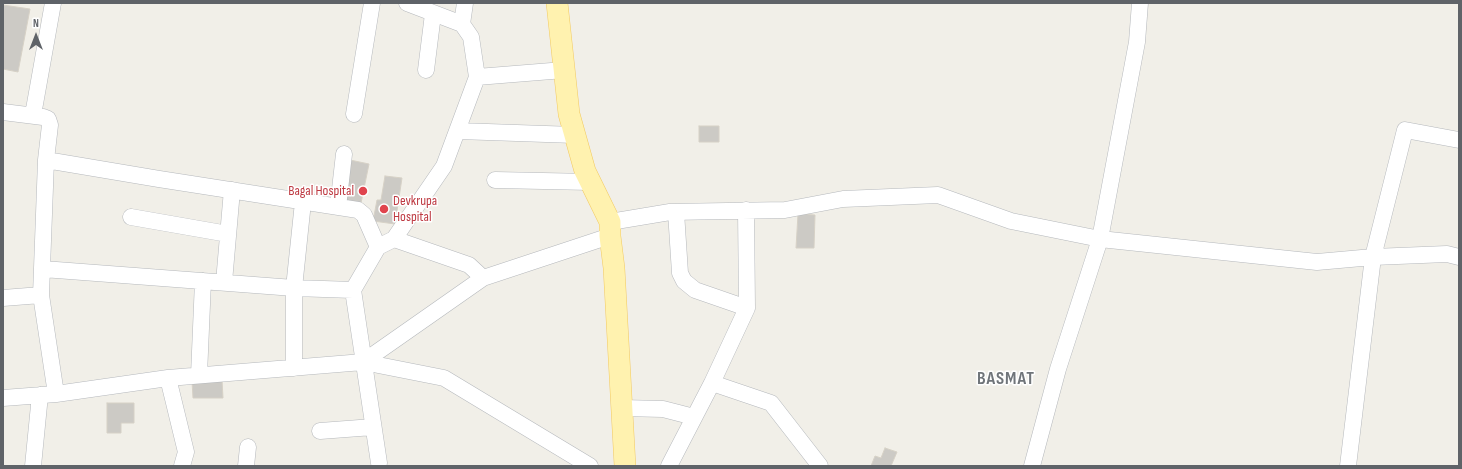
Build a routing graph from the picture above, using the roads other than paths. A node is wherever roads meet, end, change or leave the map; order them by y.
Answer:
1 (53, 3) edge
2 (372, 3) edge
3 (407, 3) edge
4 (465, 3) edge
5 (557, 3) edge
6 (1140, 3) edge
7 (432, 14) junction
8 (462, 24) junction
9 (426, 70) dead end
10 (564, 70) junction
11 (477, 77) junction
12 (3, 112) edge
13 (354, 114) dead end
14 (33, 116) junction
15 (458, 132) junction
16 (575, 135) junction
17 (1459, 140) edge
18 (344, 154) dead end
19 (46, 160) junction
20 (495, 180) dead end
21 (591, 182) junction
22 (232, 190) junction
23 (303, 202) junction
24 (338, 207) junction
25 (746, 210) junction
26 (676, 212) junction
27 (132, 217) dead end
28 (610, 229) junction
29 (228, 234) junction
30 (394, 239) junction
31 (1100, 239) junction
32 (378, 247) junction
33 (1373, 256) junction
34 (1459, 257) edge
35 (43, 269) junction
36 (483, 278) junction
37 (203, 280) junction
38 (224, 282) junction
39 (294, 288) junction
40 (353, 290) junction
41 (42, 295) junction
42 (3, 298) edge
43 (747, 308) junction
44 (363, 362) junction
45 (294, 368) junction
46 (199, 375) junction
47 (168, 378) junction
48 (712, 383) junction
49 (56, 394) junction
50 (40, 395) junction
51 (3, 398) edge
52 (622, 408) junction
53 (694, 417) junction
54 (373, 427) junction
55 (320, 431) dead end
56 (248, 447) dead end
57 (379, 463) dead end
58 (33, 466) edge
59 (182, 466) edge
60 (246, 466) edge
61 (590, 466) edge
62 (625, 466) edge
63 (669, 466) edge
64 (820, 466) edge
65 (1032, 466) edge
66 (1348, 466) edge

1 - 14 street
2 - 13 street
3 - 7 street
4 - 8 street
5 - 10 main road
6 - 31 street
7 - 8 street
7 - 9 street
8 - 11 street
10 - 11 street
10 - 16 main road
11 - 15 street
12 - 14 street
14 - 19 street
15 - 16 street
15 - 30 street
16 - 21 main road
17 - 33 street
18 - 24 street
19 - 22 street
19 - 35 street
20 - 21 street
21 - 28 main road
22 - 23 street
22 - 29 street
23 - 24 street
23 - 39 street
24 - 32 street
25 - 26 street
25 - 31 street
25 - 43 street
26 - 28 street
26 - 43 street
27 - 29 street
28 - 36 street
28 - 52 main road
29 - 38 street
30 - 32 street
30 - 36 street
31 - 33 street
31 - 65 street
32 - 40 street
33 - 34 street
33 - 66 street
35 - 37 street
35 - 41 street
36 - 44 street
37 - 38 street
37 - 46 street
38 - 39 street
39 - 40 street
39 - 45 street
40 - 44 street
41 - 42 street
41 - 49 street
43 - 48 street
44 - 45 street
44 - 54 street
44 - 61 street
45 - 46 street
46 - 47 street
47 - 49 street
47 - 59 street
48 - 53 street
48 - 64 street
49 - 50 street
50 - 51 street
50 - 58 street
52 - 53 street
52 - 62 main road
53 - 63 street
54 - 55 street
54 - 57 street
56 - 60 street

